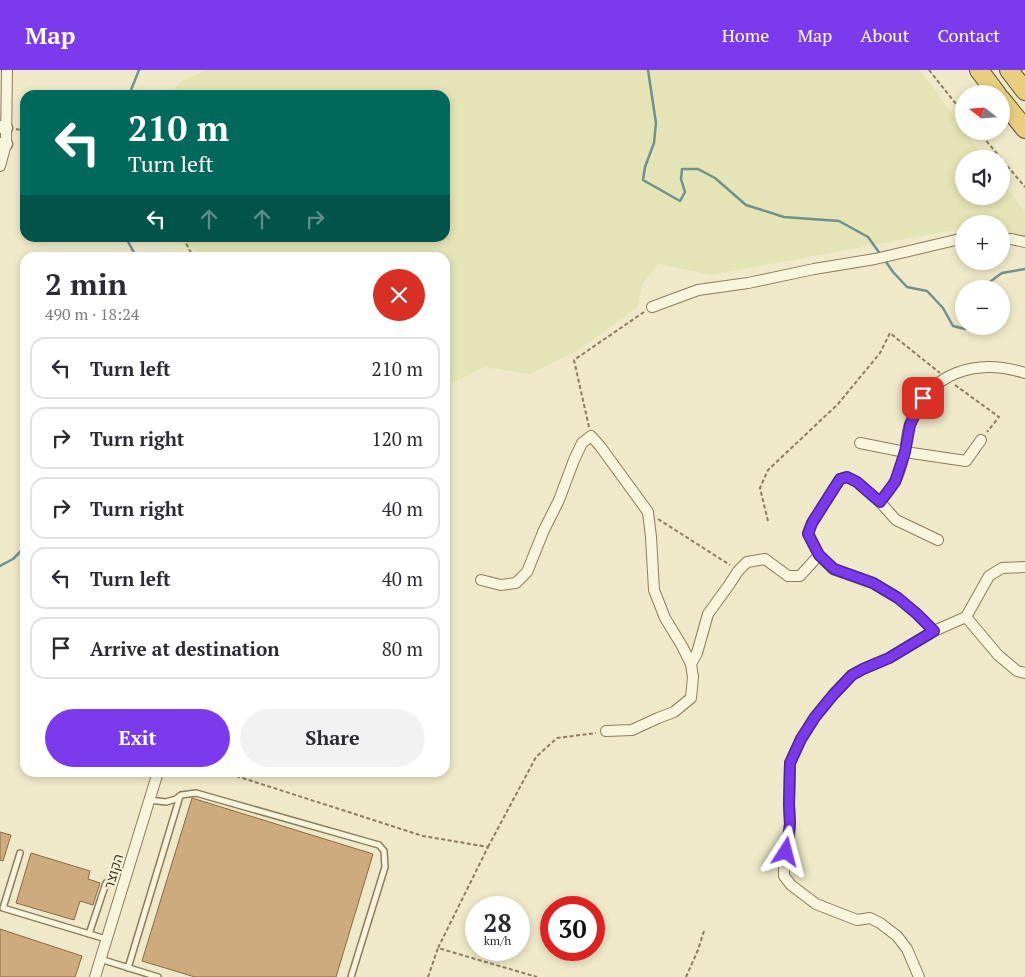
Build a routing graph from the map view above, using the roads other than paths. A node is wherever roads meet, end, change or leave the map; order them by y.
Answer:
1 (7, 70) edge
2 (979, 70) edge
3 (1009, 70) edge
4 (990, 85) edge
5 (1025, 92) edge
6 (1010, 110) edge
7 (3, 127) edge
8 (1025, 129) edge
9 (3, 144) edge
10 (0, 166) edge
11 (1010, 239) edge
12 (955, 240) edge
13 (1025, 242) edge
14 (652, 307) road end
15 (1025, 373) edge
16 (981, 440) dead end
17 (860, 443) dead end
18 (905, 452) junction
19 (880, 502) junction
20 (938, 540) dead end
21 (819, 555) junction
22 (1025, 567) edge
23 (481, 580) dead end
24 (966, 618) junction
25 (934, 631) junction
26 (691, 664) junction
27 (1025, 673) edge
28 (606, 731) road end
29 (156, 777) edge
30 (180, 795) junction
31 (149, 800) junction
32 (20, 853) dead end
33 (106, 883) dead end
34 (89, 934) junction
35 (106, 939) junction
36 (100, 959) junction
37 (128, 968) junction
38 (94, 977) edge
39 (158, 977) edge
40 (351, 977) edge
41 (919, 977) edge

1 - 7 street
2 - 4 highway
3 - 5 highway
6 - 8 highway
7 - 9 street
9 - 10 street
11 - 13 street
12 - 14 street
15 - 18 street
16 - 18 street
17 - 18 street
18 - 19 street
19 - 20 street
19 - 21 street
21 - 25 street
21 - 26 street
22 - 24 street
23 - 26 street
24 - 25 street
24 - 27 street
25 - 41 street
26 - 28 street
29 - 31 street, הקוצר
30 - 31 lane
30 - 37 lane
30 - 40 lane
31 - 35 street, הקוצר
32 - 34 lane
33 - 34 lane
34 - 35 lane
35 - 36 street, הקוצר
36 - 37 lane
36 - 38 street, הקוצר
37 - 39 lane

